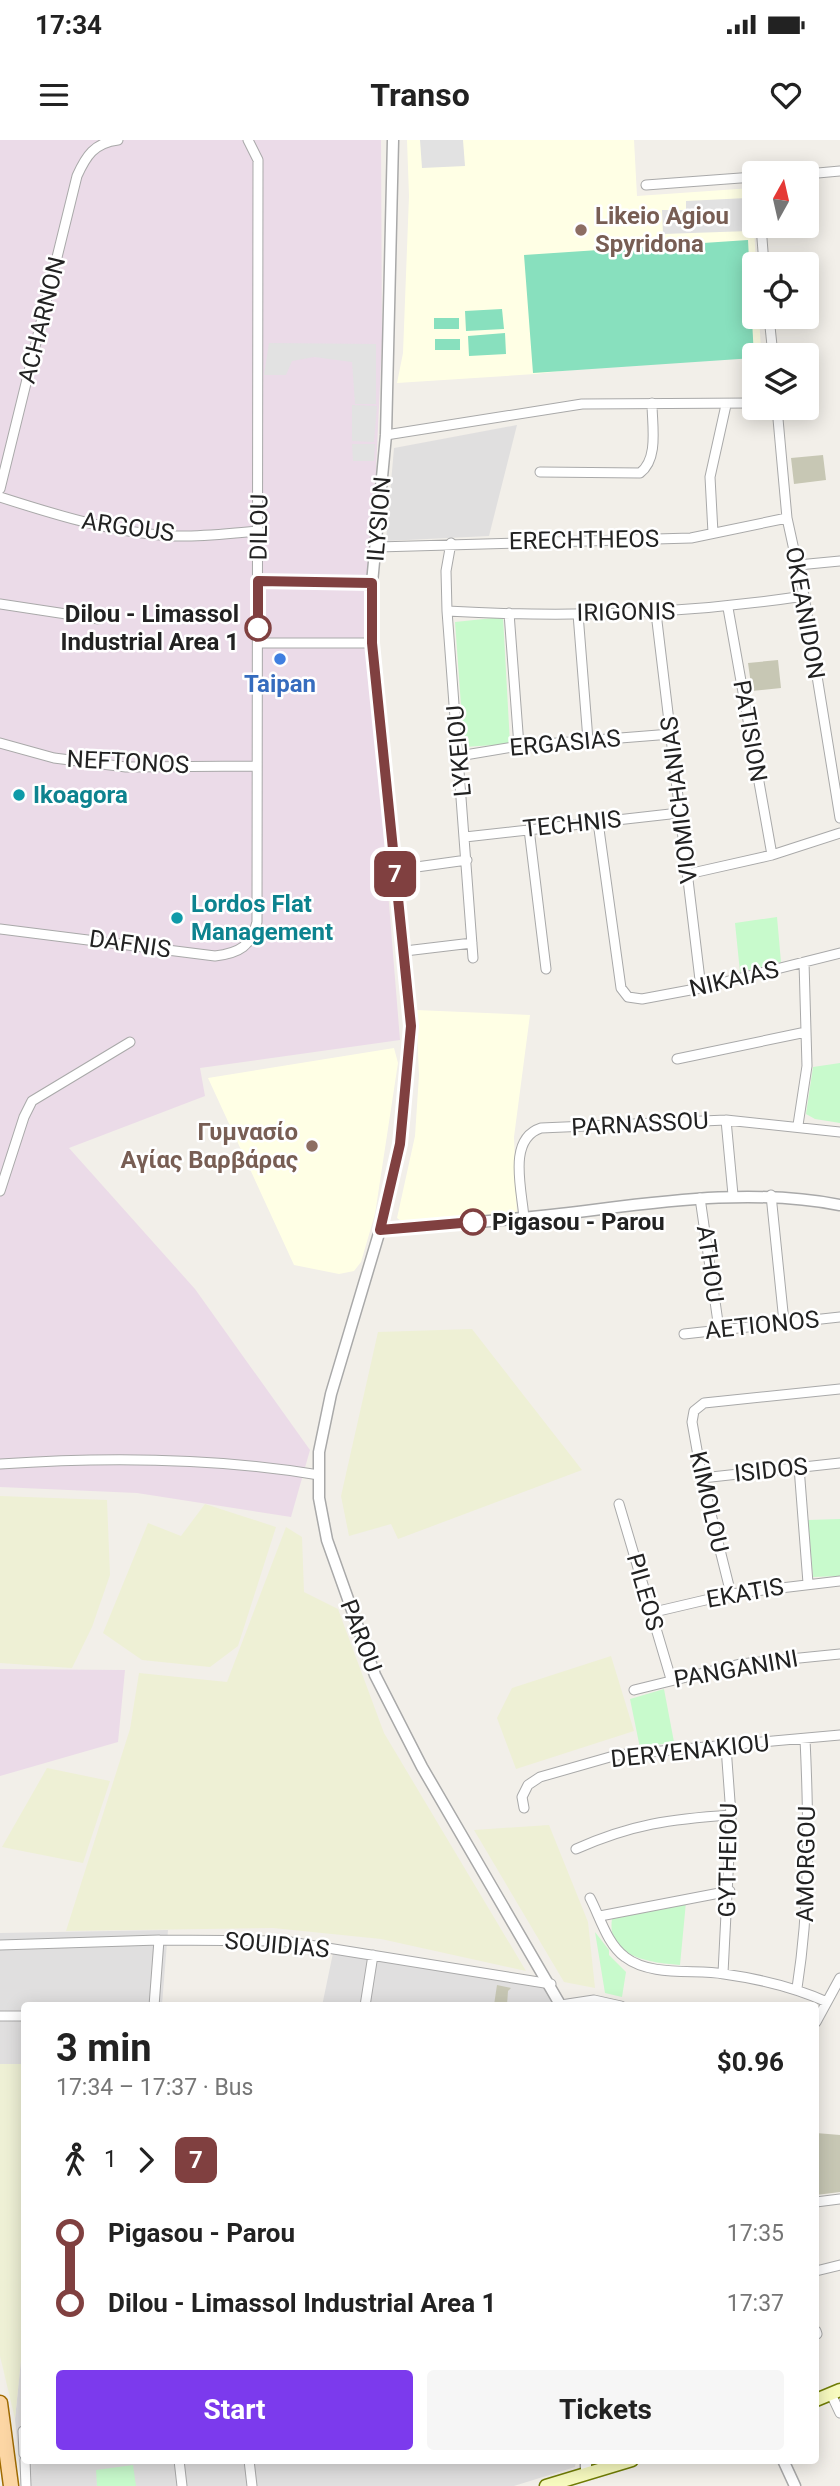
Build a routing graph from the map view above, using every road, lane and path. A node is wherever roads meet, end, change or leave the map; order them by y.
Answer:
1 (118, 140) edge
2 (248, 140) edge
3 (393, 140) edge
4 (840, 171) edge
5 (819, 172) edge
6 (742, 178) edge
7 (646, 185) dead end
8 (652, 403) junction
9 (742, 404) edge
10 (726, 405) junction
11 (778, 420) edge
12 (386, 435) junction
13 (540, 472) dead end
14 (0, 489) edge
15 (0, 497) edge
16 (788, 518) junction
17 (259, 531) junction
18 (713, 533) junction
19 (451, 543) junction
20 (378, 547) junction
21 (840, 561) edge
22 (798, 565) junction
23 (258, 581) junction
24 (372, 583) junction
25 (804, 596) junction
26 (0, 604) edge
27 (729, 608) junction
28 (447, 611) junction
29 (509, 613) junction
30 (656, 613) junction
31 (578, 614) junction
32 (99, 619) dead end
33 (258, 643) junction
34 (372, 643) junction
35 (671, 734) junction
36 (588, 740) junction
37 (0, 743) edge
38 (519, 746) junction
39 (459, 756) junction
40 (257, 766) junction
41 (839, 803) edge
42 (679, 813) junction
43 (840, 818) edge
44 (598, 822) junction
45 (529, 829) junction
46 (840, 833) edge
47 (465, 837) junction
48 (772, 855) junction
49 (467, 860) junction
50 (395, 870) junction
51 (688, 874) junction
52 (0, 929) edge
53 (253, 936) joint
54 (472, 943) junction
55 (405, 951) junction
56 (840, 953) edge
57 (473, 958) dead end
58 (804, 962) junction
59 (546, 969) dead end
60 (701, 988) junction
61 (806, 1032) junction
62 (130, 1042) dead end
63 (677, 1059) dead end
64 (726, 1120) junction
65 (798, 1125) junction
66 (840, 1132) edge
67 (0, 1191) edge
68 (733, 1195) junction
69 (771, 1195) junction
70 (700, 1198) junction
71 (840, 1205) edge
72 (524, 1218) junction
73 (380, 1230) junction
74 (840, 1317) edge
75 (784, 1322) junction
76 (719, 1329) junction
77 (684, 1334) dead end
78 (840, 1389) edge
79 (840, 1463) edge
80 (0, 1464) edge
81 (799, 1467) junction
82 (319, 1475) junction
83 (702, 1478) junction
84 (619, 1504) dead end
85 (840, 1581) edge
86 (808, 1583) junction
87 (731, 1594) junction
88 (650, 1613) junction
89 (840, 1654) edge
90 (671, 1679) junction
91 (634, 1689) dead end
92 (840, 1735) edge
93 (805, 1739) junction
94 (726, 1747) junction
95 (524, 1808) dead end
96 (731, 1815) junction
97 (576, 1849) dead end
98 (730, 1891) junction
99 (590, 1898) dead end
100 (600, 1916) junction
101 (159, 1940) junction
102 (0, 1945) edge
103 (373, 1955) junction
104 (723, 1973) junction
105 (840, 1978) edge
106 (551, 1984) junction
107 (797, 1988) junction
108 (153, 2002) edge
109 (366, 2002) edge
110 (560, 2002) edge
111 (581, 2002) edge
112 (603, 2002) edge
113 (827, 2002) junction
114 (21, 2015) edge
115 (0, 2016) edge
116 (819, 2017) edge
117 (840, 2199) edge
118 (819, 2202) edge
119 (840, 2265) edge
120 (819, 2270) edge
121 (835, 2392) edge
122 (0, 2403) edge
123 (840, 2413) edge
124 (25, 2464) edge
125 (179, 2464) edge
126 (249, 2464) edge
127 (619, 2464) edge
128 (785, 2464) edge
129 (576, 2477) edge
130 (11, 2486) edge
131 (26, 2486) edge
132 (182, 2486) edge
133 (252, 2486) edge
134 (546, 2486) edge
135 (795, 2486) edge

1 - 14 street, ACHARNON
2 - 17 street, DILOU
3 - 12 street, ILYSION
4 - 5 street
6 - 7 street
8 - 10 street
8 - 12 street
8 - 13 street
9 - 10 street
10 - 18 street
11 - 16 street, OKEANIDON
12 - 20 street, ILYSION
15 - 17 street, ARGOUS
16 - 18 street, ERECHTHEOS
16 - 22 street, OKEANIDON
17 - 23 street, DILOU
18 - 19 street, ERECHTHEOS
19 - 20 street, ERECHTHEOS
19 - 28 street, LYKEIOU
20 - 24 street, ILYSION
21 - 22 street
22 - 25 street, OKEANIDON
23 - 24 street
23 - 33 street, DILOU
24 - 34 street, ILYSION
25 - 27 street, IRIGONIS
25 - 41 street, OKEANIDON
26 - 32 street
27 - 30 street, IRIGONIS
27 - 48 street, PATISION
28 - 29 street, IRIGONIS
28 - 39 street, LYKEIOU
29 - 31 street, IRIGONIS
29 - 38 street
30 - 31 street, IRIGONIS
30 - 35 street, VIOMICHANIAS
31 - 36 street
33 - 34 street
33 - 40 street, DILOU
34 - 50 street, ILYSION
35 - 36 street, ERGASIAS
35 - 42 street, VIOMICHANIAS
36 - 38 street, ERGASIAS
37 - 40 street, NEFTONOS
38 - 39 street, ERGASIAS
39 - 47 street, LYKEIOU
40 - 53 street, DILOU
41 - 43 street, OKEANIDON
42 - 44 street, TECHNIS
42 - 51 street, VIOMICHANIAS
44 - 45 street, TECHNIS
44 - 60 street, NIKAIAS
45 - 47 street, TECHNIS
45 - 59 street
46 - 48 street
47 - 49 street, LYKEIOU
48 - 51 street
49 - 50 street
49 - 54 street, LYKEIOU
50 - 55 street, ILYSION
51 - 60 street, VIOMICHANIAS
52 - 53 street, DAFNIS
54 - 55 street
54 - 57 street, LYKEIOU
55 - 73 street, ILYSION
56 - 58 street, NIKAIAS
58 - 60 street, NIKAIAS
58 - 61 street
61 - 63 street
61 - 65 street
62 - 67 street
64 - 65 street, PARNASSOU
64 - 68 street
64 - 72 street, PARNASSOU
65 - 66 street, PARNASSOU
68 - 69 street
68 - 70 street
69 - 71 street
69 - 75 street
70 - 72 street
70 - 76 street, ATHOU
72 - 73 street
73 - 82 street, PAROU
74 - 75 street, AETIONOS
75 - 76 street, AETIONOS
76 - 77 street, AETIONOS
78 - 83 street, KIMOLOU
79 - 81 street, ISIDOS
80 - 82 street
81 - 83 street, ISIDOS
81 - 86 street
82 - 106 street, PAROU
83 - 87 street, KIMOLOU
84 - 88 street, PILEOS
85 - 86 street, EKATIS
86 - 87 street, EKATIS
87 - 88 street, EKATIS
88 - 90 street, PILEOS
89 - 90 street, PANGANINI
90 - 91 street, PANGANINI
92 - 93 street, DERVENAKIOU
93 - 94 street, DERVENAKIOU
93 - 107 street, AMORGOU
94 - 95 street, DERVENAKIOU
94 - 96 street, GYTHEIOU
96 - 97 street
96 - 98 street, GYTHEIOU
98 - 100 street
98 - 104 street, GYTHEIOU
99 - 100 street
100 - 104 street
101 - 102 street, SOUIDIAS
101 - 103 street, SOUIDIAS
101 - 108 street
103 - 106 street, SOUIDIAS
103 - 109 street
104 - 107 street
105 - 113 street
106 - 110 street, PAROU
107 - 113 street
111 - 112 street
113 - 116 street
114 - 115 street
117 - 118 street
119 - 120 street
121 - 123 street
122 - 130 main road
124 - 131 street
125 - 132 street
126 - 133 street
127 - 129 main road
128 - 135 street
129 - 134 main road

